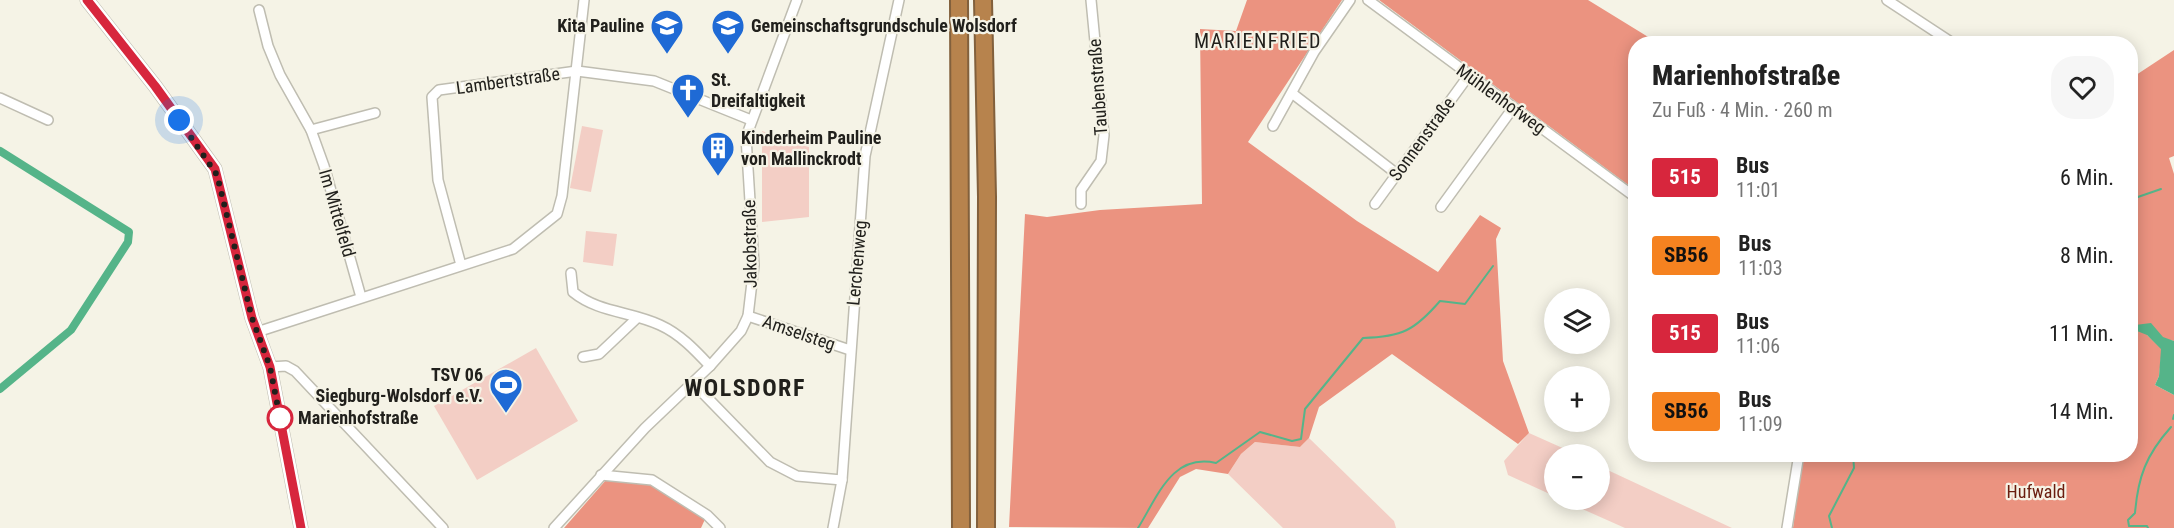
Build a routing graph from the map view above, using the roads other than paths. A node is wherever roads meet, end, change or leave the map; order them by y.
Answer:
1 (87, 0) edge
2 (584, 0) edge
3 (797, 0) edge
4 (899, 0) edge
5 (959, 0) edge
6 (983, 0) edge
7 (1091, 0) edge
8 (1350, 0) edge
9 (1368, 0) edge
10 (1887, 0) edge
11 (260, 10) dead end
12 (1942, 36) edge
13 (577, 71) junction
14 (1469, 75) junction
15 (1293, 94) junction
16 (0, 98) edge
17 (1513, 108) junction
18 (375, 113) dead end
19 (48, 120) dead end
20 (751, 120) junction
21 (1273, 126) dead end
22 (311, 130) junction
23 (1397, 174) junction
24 (1628, 192) edge
25 (1081, 204) dead end
26 (1375, 204) dead end
27 (1441, 207) dead end
28 (461, 265) junction
29 (571, 273) dead end
30 (361, 297) junction
31 (748, 316) junction
32 (638, 318) junction
33 (256, 332) junction
34 (850, 350) junction
35 (583, 357) dead end
36 (710, 366) junction
37 (270, 367) junction
38 (693, 383) junction
39 (1798, 462) edge
40 (601, 476) junction
41 (842, 480) junction
42 (301, 528) edge
43 (443, 528) edge
44 (554, 528) edge
45 (720, 528) edge
46 (833, 528) edge
47 (961, 528) edge
48 (986, 528) edge
49 (1787, 528) edge

1 - 33 street
2 - 13 street
3 - 20 street, Jakobstraße
4 - 34 street, Lerchenweg
5 - 47 highway
6 - 48 highway
7 - 25 street, Taubenstraße
8 - 15 street
9 - 14 street, Mühlenhofweg
10 - 12 street
11 - 22 street, Im Mittelfeld
13 - 20 street, Lambertstraße
13 - 28 street
13 - 28 street, Lambertstraße
14 - 17 street, Mühlenhofweg
14 - 23 street, Sonnenstraße
15 - 21 street
15 - 23 street
16 - 19 street
17 - 24 street, Mühlenhofweg
17 - 27 street
18 - 22 street
20 - 31 street, Jakobstraße
22 - 30 street, Im Mittelfeld
23 - 26 street, Sonnenstraße
28 - 30 street
29 - 32 street
30 - 33 street
31 - 34 street, Amselsteg
31 - 36 street, Jakobstraße
32 - 35 street
32 - 36 street
33 - 37 street
34 - 41 street, Lerchenweg
36 - 38 street, Jakobstraße
37 - 42 street
37 - 43 street
38 - 40 street, Jakobstraße
38 - 41 street
39 - 49 street
40 - 44 street, Jakobstraße
40 - 45 street
41 - 46 street, Lerchenweg

